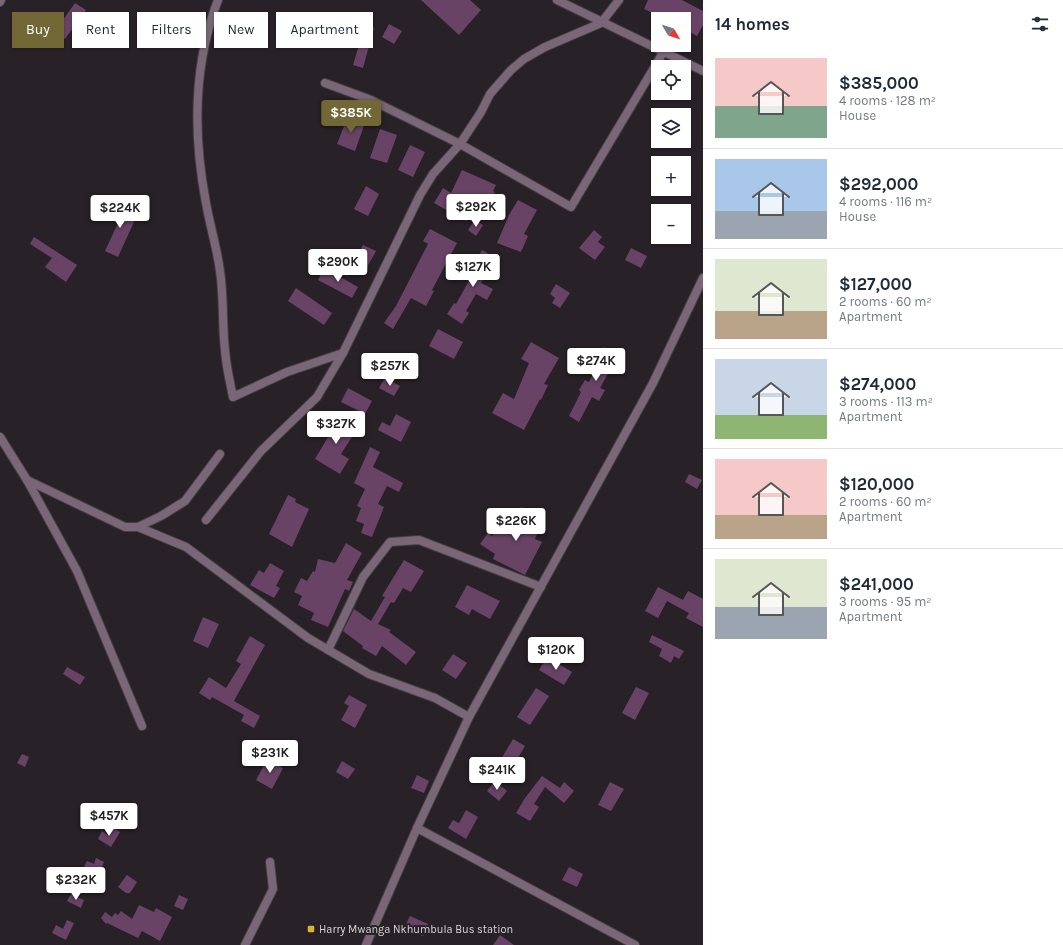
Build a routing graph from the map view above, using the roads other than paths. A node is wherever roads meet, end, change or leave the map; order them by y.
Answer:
1 (218, 0) edge
2 (557, 0) edge
3 (619, 0) edge
4 (601, 22) junction
5 (651, 45) edge
6 (663, 52) edge
7 (666, 52) edge
8 (703, 71) edge
9 (325, 83) dead end
10 (460, 144) junction
11 (703, 278) edge
12 (343, 353) junction
13 (0, 437) edge
14 (220, 454) dead end
15 (28, 480) junction
16 (206, 520) dead end
17 (138, 527) junction
18 (541, 587) junction
19 (328, 650) junction
20 (470, 717) junction
21 (142, 726) dead end
22 (417, 828) junction
23 (270, 862) dead end
24 (245, 945) edge
25 (366, 945) edge
26 (636, 945) edge

1 - 12 street
2 - 4 street
3 - 4 street
4 - 5 street
4 - 10 street
6 - 10 street
7 - 8 street
9 - 10 street
10 - 12 street
11 - 18 street
12 - 16 street
13 - 15 street
14 - 17 street
15 - 17 street
15 - 21 street
17 - 19 street
18 - 19 street
18 - 20 street
19 - 20 street
20 - 22 street
22 - 25 street
22 - 26 street
23 - 24 street

